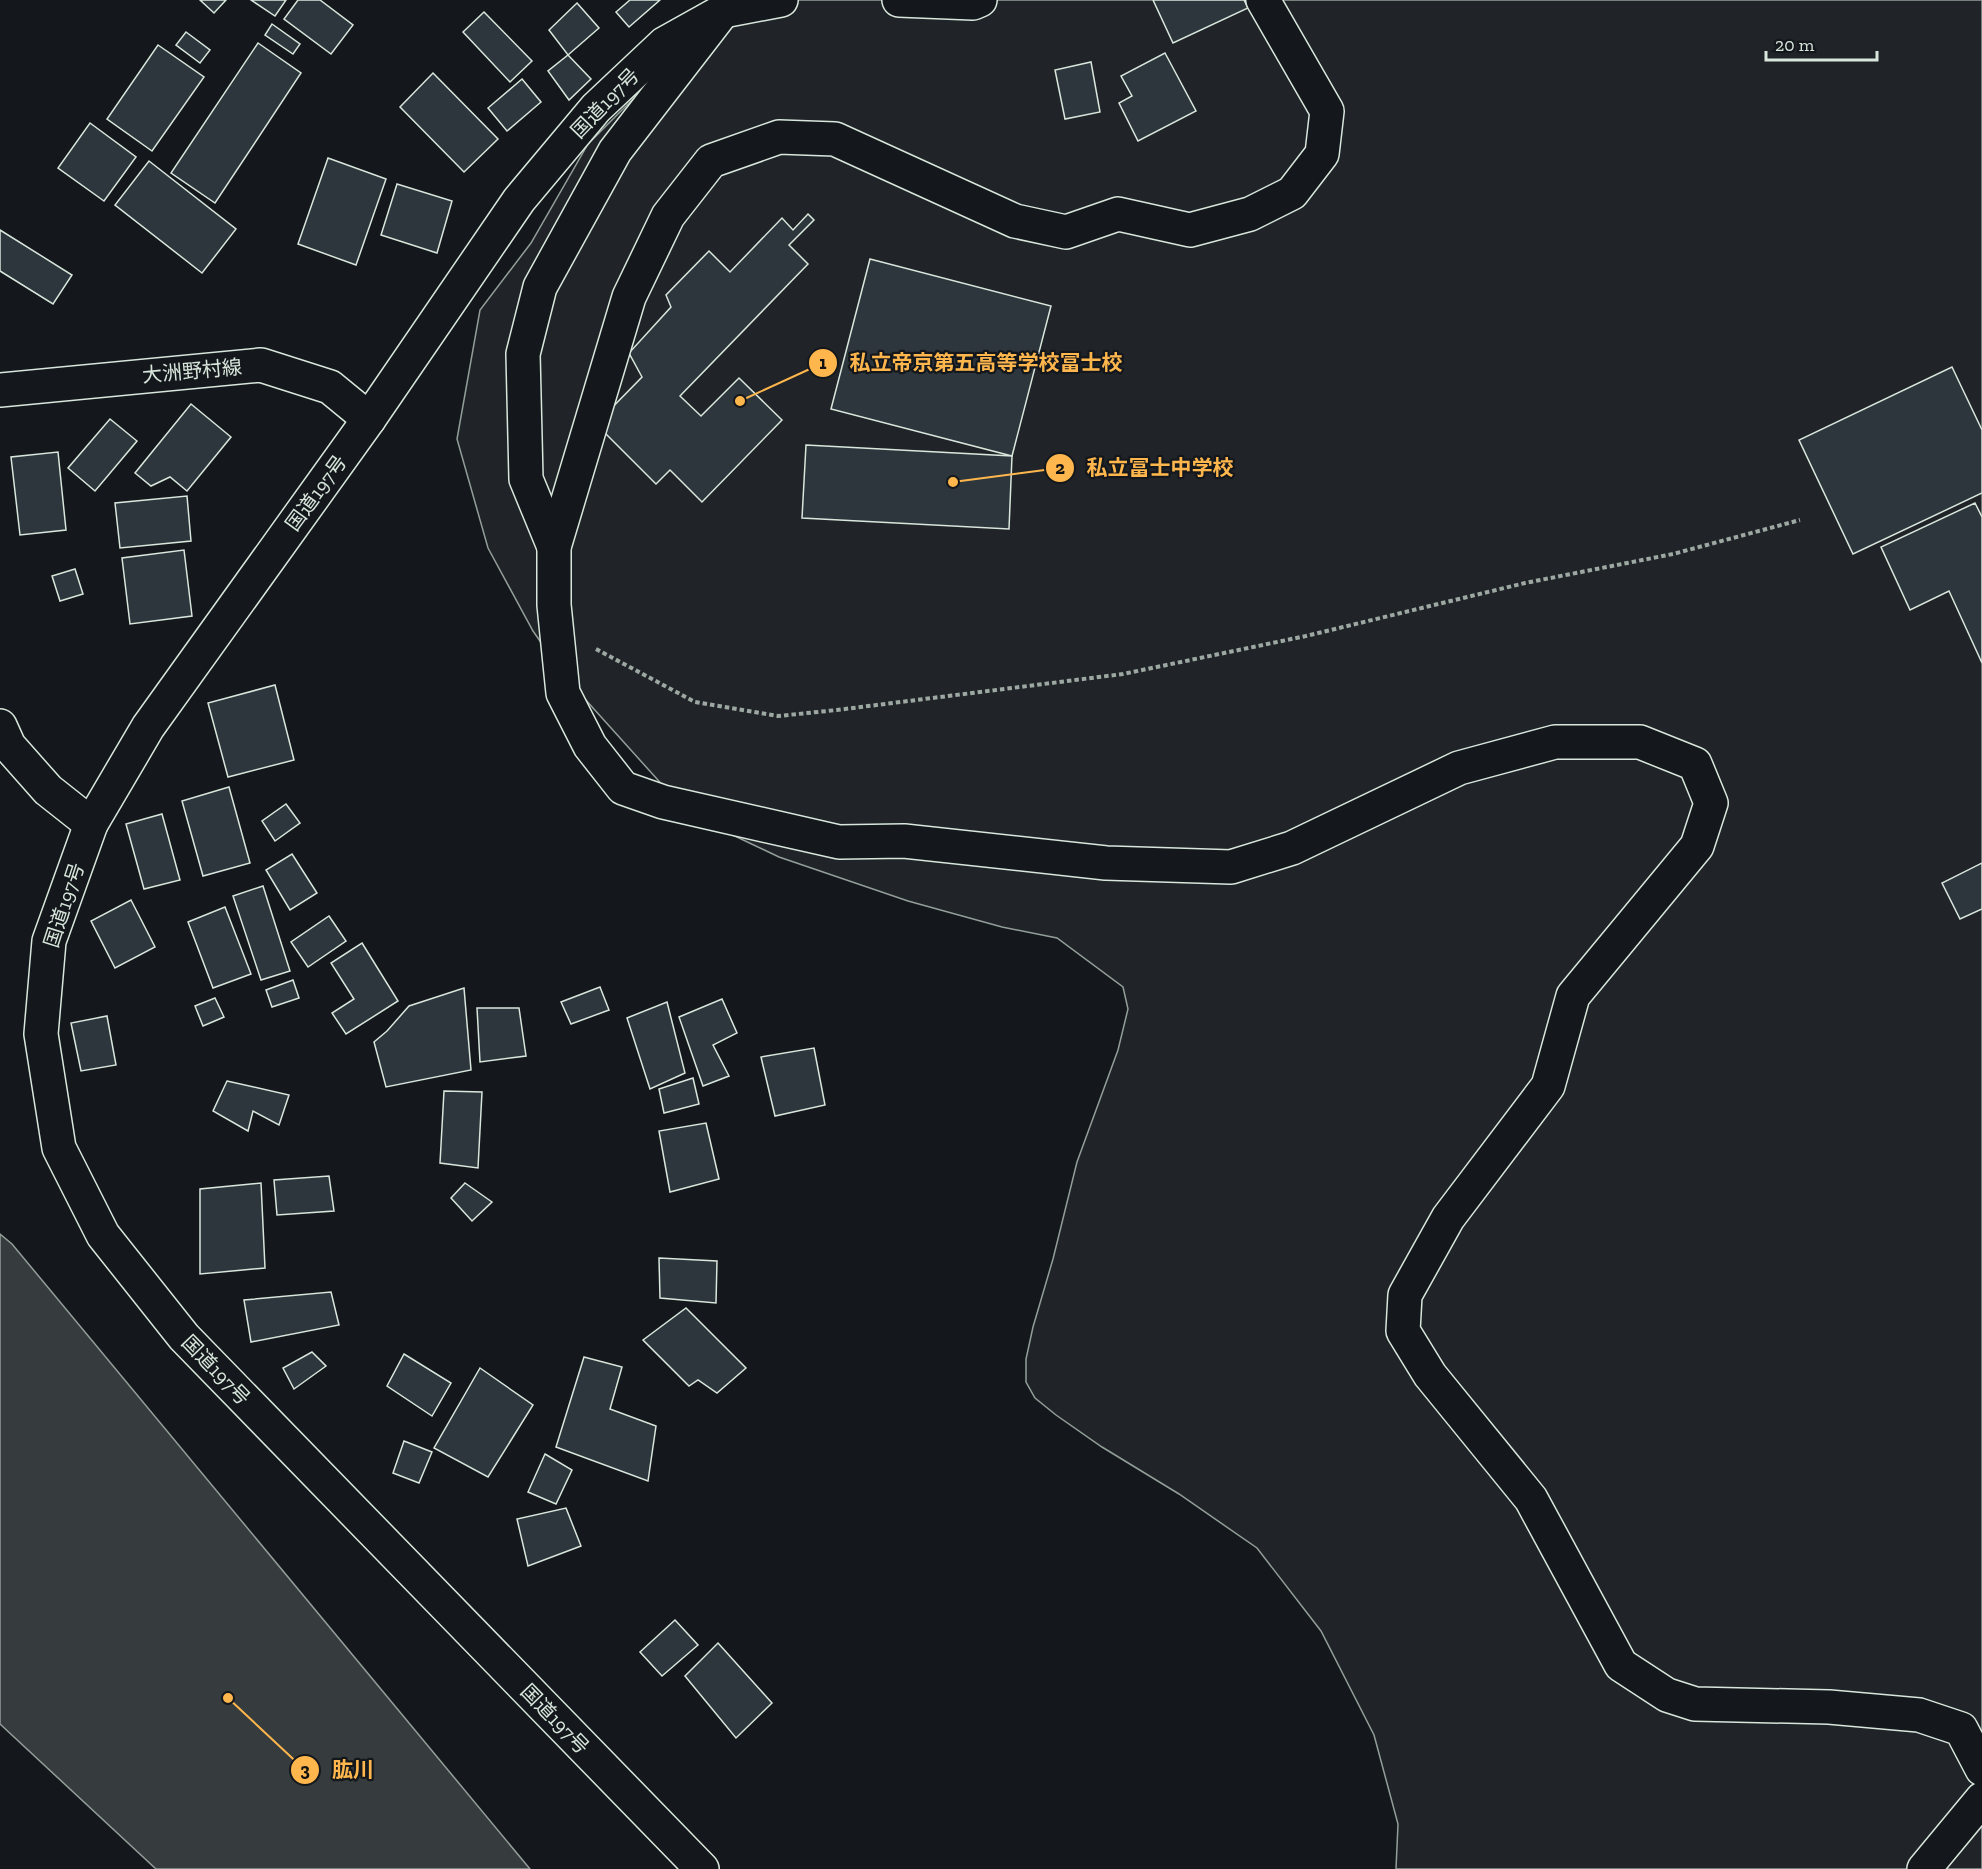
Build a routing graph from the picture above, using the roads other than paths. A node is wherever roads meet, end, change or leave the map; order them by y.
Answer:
1 (781, 0) edge
2 (898, 0) edge
3 (980, 0) edge
4 (1263, 0) edge
5 (723, 11) junction
6 (0, 390) edge
7 (369, 419) junction
8 (554, 547) junction
9 (0, 726) edge
10 (91, 824) junction
11 (1982, 1769) edge
12 (1982, 1799) edge
13 (702, 1869) edge
14 (1924, 1869) edge

1 - 5 main road, 国道197号
2 - 3 main road
4 - 8 main road
5 - 7 main road, 国道197号
5 - 8 main road
6 - 7 main road, 大洲野村線
7 - 10 main road, 国道197号
8 - 11 main road
9 - 10 main road
10 - 13 main road, 国道197号
12 - 14 main road

